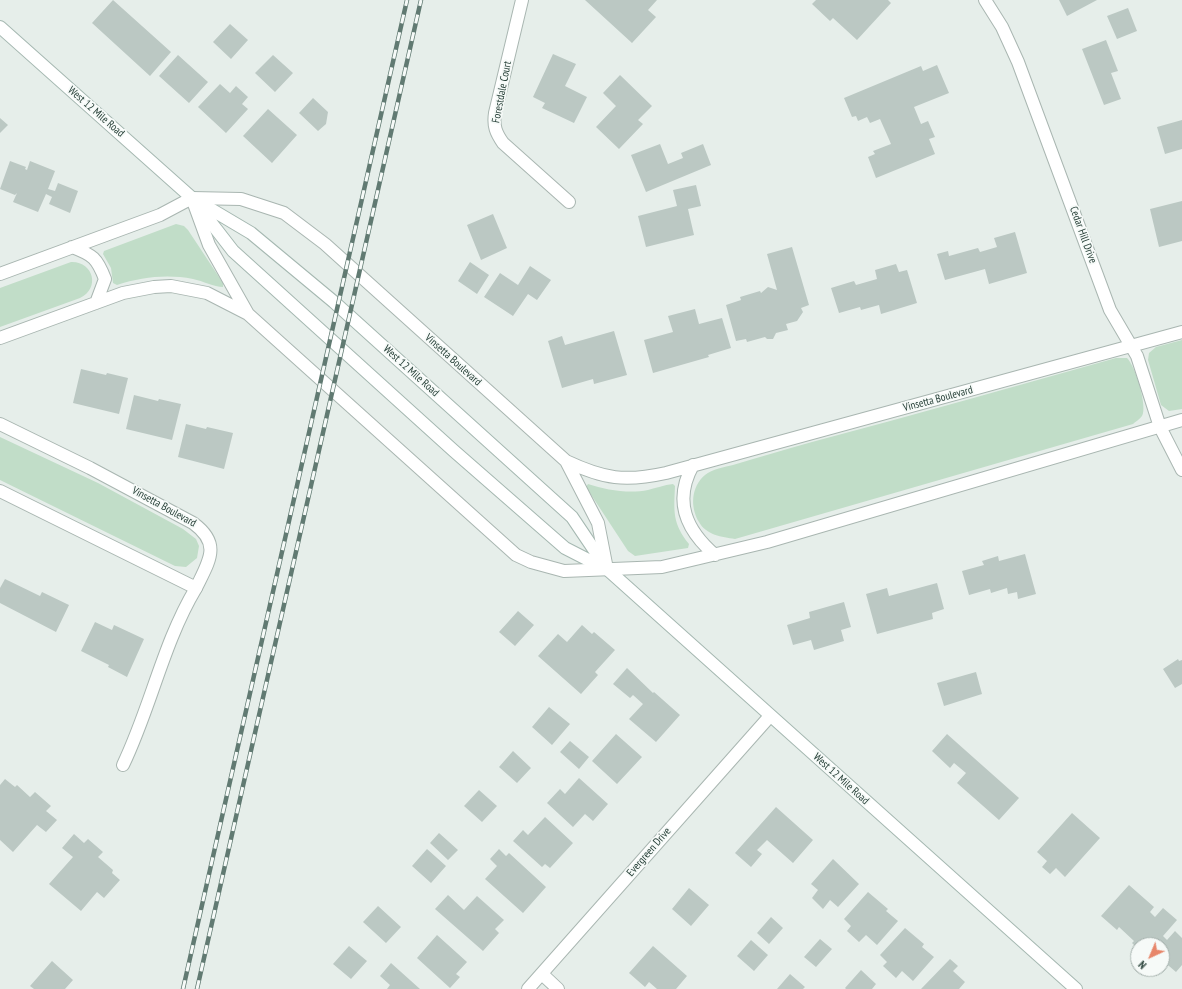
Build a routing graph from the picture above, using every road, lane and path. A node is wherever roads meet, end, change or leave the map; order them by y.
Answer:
1 (522, 0) edge
2 (985, 0) edge
3 (0, 27) edge
4 (192, 198) junction
5 (569, 202) dead end
6 (72, 247) junction
7 (0, 274) edge
8 (96, 303) junction
9 (248, 314) junction
10 (1182, 332) edge
11 (0, 338) edge
12 (1132, 346) junction
13 (1182, 420) edge
14 (0, 424) edge
15 (1160, 427) junction
16 (566, 461) junction
17 (694, 465) junction
18 (1182, 470) edge
19 (0, 491) edge
20 (716, 555) junction
21 (607, 569) junction
22 (196, 588) junction
23 (770, 716) junction
24 (123, 765) dead end
25 (542, 974) junction
26 (528, 989) edge
27 (558, 989) edge
28 (1076, 989) edge

1 - 5 street, Forestdale Court
2 - 12 street, Cedar Hill Drive
3 - 4 street, West 12 Mile Road
4 - 6 street, Vinsetta Boulevard
4 - 9 street
4 - 16 street, Vinsetta Boulevard
4 - 21 street, West 12 Mile Road
4 - 21 street, West 12 Mile Road
6 - 7 street, Vinsetta Boulevard
6 - 8 street
8 - 9 street
8 - 11 street
9 - 21 street
10 - 12 street, Vinsetta Boulevard
12 - 15 street, Cedar Hill Drive
12 - 17 street, Vinsetta Boulevard
13 - 15 street
14 - 22 street, Vinsetta Boulevard
15 - 18 street, Cedar Hill Drive
15 - 20 street
16 - 17 street, Vinsetta Boulevard
16 - 21 street, Vinsetta Boulevard
17 - 20 street
19 - 22 street
20 - 21 street
21 - 23 street, West 12 Mile Road
22 - 24 street, Vinsetta Boulevard
23 - 25 street, Evergreen Drive
23 - 28 street, West 12 Mile Road
25 - 26 street, Evergreen Drive
25 - 27 street

